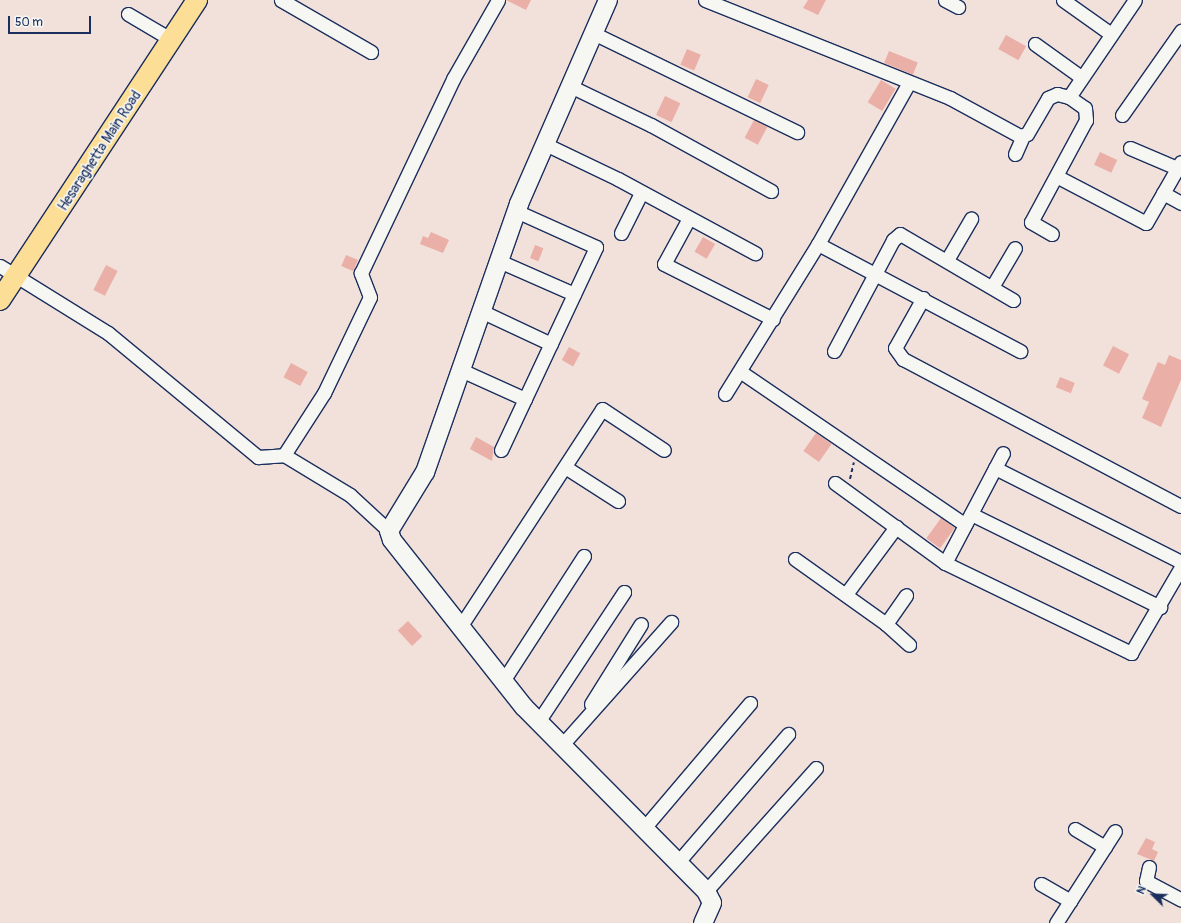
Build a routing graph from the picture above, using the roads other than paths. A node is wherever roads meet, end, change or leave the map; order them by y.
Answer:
1 (197, 0) edge
2 (281, 0) edge
3 (498, 0) edge
4 (608, 0) edge
5 (705, 0) edge
6 (945, 0) edge
7 (1064, 0) edge
8 (1135, 0) edge
9 (958, 8) dead end
10 (128, 14) dead end
11 (1181, 31) edge
12 (593, 33) junction
13 (1111, 34) junction
14 (172, 40) junction
15 (1035, 44) dead end
16 (371, 52) dead end
17 (1081, 77) junction
18 (908, 84) junction
19 (570, 86) junction
20 (1069, 97) junction
21 (1122, 115) dead end
22 (797, 132) dead end
23 (1023, 136) junction
24 (545, 144) junction
25 (1130, 148) dead end
26 (1015, 154) dead end
27 (1179, 165) edge
28 (1058, 177) junction
29 (771, 191) dead end
30 (641, 193) junction
31 (1164, 193) junction
32 (1181, 203) edge
33 (516, 211) junction
34 (971, 219) dead end
35 (688, 220) junction
36 (621, 233) dead end
37 (1052, 234) dead end
38 (818, 244) junction
39 (1015, 248) dead end
40 (755, 253) dead end
41 (947, 260) junction
42 (499, 261) junction
43 (0, 266) edge
44 (875, 273) junction
45 (18, 276) junction
46 (992, 287) junction
47 (574, 294) junction
48 (923, 298) junction
49 (0, 300) edge
50 (1013, 300) dead end
51 (483, 312) junction
52 (773, 319) junction
53 (551, 344) junction
54 (834, 351) dead end
55 (1020, 351) dead end
56 (462, 371) junction
57 (741, 372) junction
58 (725, 394) dead end
59 (525, 399) junction
60 (501, 450) dead end
61 (664, 450) dead end
62 (1004, 453) dead end
63 (284, 455) junction
64 (565, 467) junction
65 (995, 468) junction
66 (835, 483) dead end
67 (618, 500) dead end
68 (1181, 506) edge
69 (968, 520) junction
70 (896, 527) junction
71 (389, 531) junction
72 (584, 556) dead end
73 (795, 559) dead end
74 (1181, 562) edge
75 (945, 563) junction
76 (1181, 567) edge
77 (624, 592) dead end
78 (846, 594) junction
79 (906, 595) dead end
80 (1160, 607) junction
81 (671, 622) dead end
82 (641, 624) dead end
83 (886, 624) junction
84 (460, 627) junction
85 (909, 645) dead end
86 (503, 681) junction
87 (750, 703) dead end
88 (590, 713) junction
89 (538, 722) junction
90 (788, 734) dead end
91 (561, 746) junction
92 (816, 768) dead end
93 (644, 828) junction
94 (1075, 829) dead end
95 (1115, 831) dead end
96 (1105, 847) junction
97 (678, 862) junction
98 (1149, 868) dead end
99 (1041, 884) dead end
100 (706, 891) junction
101 (1071, 900) junction
102 (1181, 900) edge
103 (703, 923) edge
104 (1056, 923) edge

1 - 14 main road, Hesaraghetta Main Road
2 - 16 street
3 - 63 street
4 - 12 street
5 - 18 street
6 - 9 street
7 - 13 street
8 - 13 street
10 - 14 street
11 - 21 street
12 - 19 street
12 - 22 street
13 - 17 street
14 - 45 main road, Hesaraghetta Main Road
15 - 17 street
17 - 20 street
18 - 23 street
18 - 38 street
19 - 24 street
19 - 29 street
20 - 23 street
20 - 28 street
23 - 26 street
24 - 30 street
24 - 33 street
25 - 27 street
27 - 31 street
28 - 31 street
28 - 37 street
30 - 35 street
30 - 36 street
31 - 32 street
33 - 42 street
33 - 47 street
34 - 41 street
35 - 40 street
35 - 52 street
38 - 44 street
38 - 52 street
39 - 46 street
41 - 44 street
41 - 46 street
42 - 47 street
42 - 51 street
43 - 45 street
44 - 48 street
44 - 54 street
45 - 49 main road, Hesaraghetta Main Road
45 - 63 street
46 - 50 street
47 - 53 street
48 - 55 street
48 - 68 street
51 - 53 street
51 - 56 street
52 - 57 street
53 - 59 street
56 - 59 street
56 - 71 street
57 - 58 street
57 - 69 street
59 - 60 street
61 - 64 street
62 - 65 street
63 - 71 street
64 - 67 street
64 - 84 street
65 - 69 street
65 - 74 street
66 - 70 street
69 - 75 street
69 - 80 street
70 - 75 street
70 - 78 street
71 - 84 street
72 - 86 street
73 - 78 street
75 - 80 street
76 - 80 street
77 - 89 street
78 - 83 street
79 - 83 street
81 - 88 street
82 - 88 street
83 - 85 street
84 - 86 street
86 - 89 street
87 - 93 street
88 - 91 street
89 - 91 street
90 - 97 street
91 - 93 street
92 - 100 street
93 - 97 street
94 - 96 street
95 - 96 street
96 - 101 street
97 - 100 street
98 - 102 street
99 - 101 street
100 - 103 street
101 - 104 street

